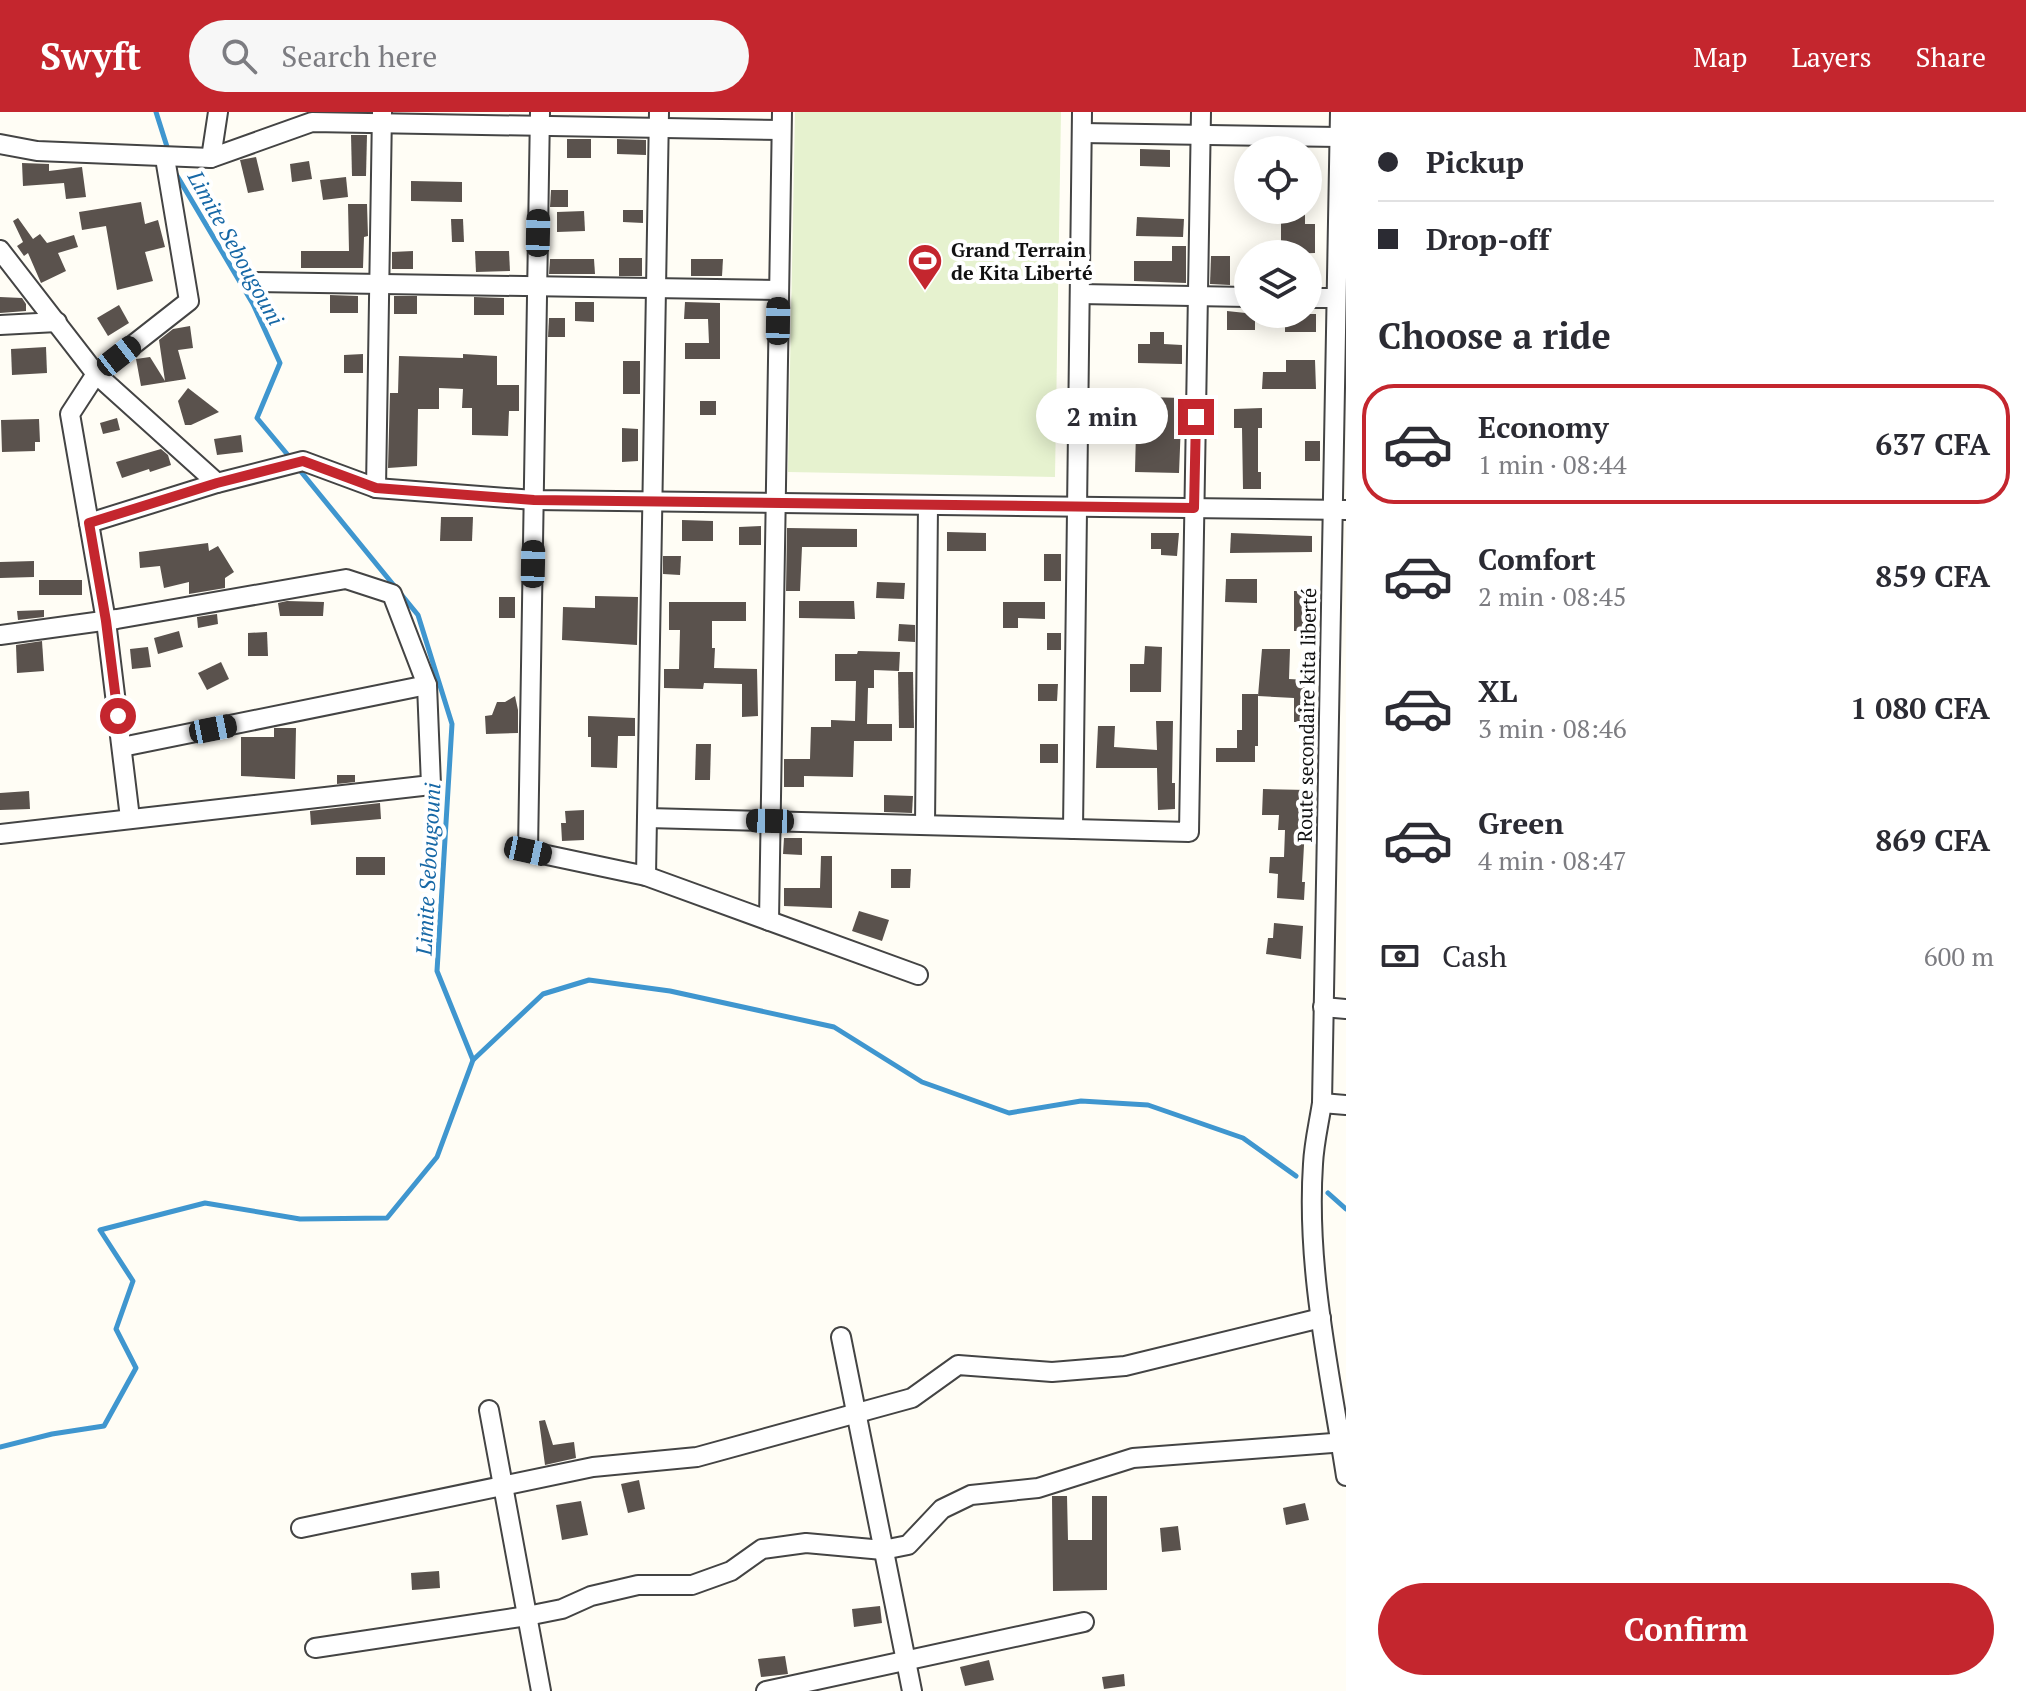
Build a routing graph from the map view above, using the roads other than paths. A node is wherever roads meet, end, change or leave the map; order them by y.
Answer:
1 (218, 112) edge
2 (1082, 112) edge
3 (1201, 112) edge
4 (1340, 112) edge
5 (382, 118) edge
6 (540, 119) edge
7 (658, 120) edge
8 (781, 121) edge
9 (1082, 133) junction
10 (1201, 135) junction
11 (1339, 137) junction
12 (0, 144) edge
13 (165, 158) junction
14 (211, 158) junction
15 (1342, 219) edge
16 (0, 250) edge
17 (255, 282) dead end
18 (379, 284) junction
19 (537, 286) junction
20 (656, 288) junction
21 (779, 290) junction
22 (1080, 294) junction
23 (1198, 296) junction
24 (1234, 297) edge
25 (1322, 298) edge
26 (1336, 298) junction
27 (57, 322) junction
28 (0, 325) edge
29 (96, 374) junction
30 (217, 483) junction
31 (376, 488) junction
32 (534, 500) junction
33 (653, 502) junction
34 (775, 503) junction
35 (928, 505) junction
36 (1077, 507) junction
37 (1194, 508) junction
38 (1339, 510) edge
39 (89, 523) junction
40 (106, 621) junction
41 (0, 635) edge
42 (427, 685) junction
43 (122, 747) junction
44 (130, 818) junction
45 (647, 818) junction
46 (770, 821) junction
47 (925, 825) junction
48 (1073, 829) junction
49 (0, 834) edge
50 (1326, 857) junction
51 (1346, 857) edge
52 (646, 876) junction
53 (769, 921) junction
54 (918, 975) dead end
55 (1323, 1007) junction
56 (1346, 1009) edge
57 (1322, 1103) junction
58 (1346, 1105) edge
59 (1321, 1318) junction
60 (841, 1337) dead end
61 (489, 1410) dead end
62 (856, 1412) junction
63 (1343, 1442) edge
64 (1346, 1476) edge
65 (503, 1484) junction
66 (301, 1528) dead end
67 (883, 1550) junction
68 (527, 1616) junction
69 (1084, 1622) dead end
70 (315, 1648) dead end
71 (906, 1661) junction
72 (541, 1691) edge
73 (766, 1691) edge
74 (912, 1691) edge

1 - 14 street
2 - 9 street
3 - 10 street
4 - 11 street, Route secondaire kita liberté
5 - 6 street
5 - 14 street
5 - 18 street
6 - 7 street
6 - 19 street
7 - 8 street
7 - 20 street
8 - 21 street
9 - 10 street
9 - 22 street
10 - 11 street
10 - 23 street
11 - 15 street, Route secondaire kita liberté
12 - 13 street
13 - 14 street
13 - 29 street
15 - 26 street, Route secondaire kita liberté
16 - 27 street
17 - 18 street
18 - 19 street
18 - 31 street
19 - 20 street
19 - 32 street
20 - 21 street
20 - 33 street
21 - 34 street
22 - 23 street
22 - 36 street
23 - 24 street
23 - 37 street
25 - 26 street
26 - 38 street, Route secondaire kita liberté
27 - 28 street
27 - 29 street
29 - 30 street
29 - 39 street
30 - 31 street
30 - 39 street
31 - 32 street
32 - 33 street
32 - 52 street
33 - 34 street
33 - 45 street
34 - 35 street
34 - 46 street
35 - 36 street
35 - 47 street
36 - 37 street
36 - 48 street
37 - 38 street
37 - 48 street
38 - 50 street, Route secondaire kita liberté
39 - 40 street
40 - 41 street
40 - 42 street
40 - 43 street
42 - 43 street
42 - 44 street
43 - 44 street
44 - 49 street
45 - 46 street
45 - 52 street
46 - 47 street
46 - 53 street
47 - 48 street
50 - 51 street
50 - 55 street, Route secondaire kita liberté
52 - 53 street
53 - 54 street
55 - 56 street
55 - 57 street, Route secondaire kita liberté
57 - 58 street
57 - 59 street, Route secondaire kita liberté
59 - 62 street
59 - 63 street, Route secondaire kita liberté
60 - 62 street
61 - 65 street
62 - 65 street
62 - 67 street
63 - 64 street, Route secondaire kita liberté
63 - 67 street
65 - 66 street
65 - 68 street
67 - 68 street
67 - 71 street
68 - 70 street
68 - 72 street
69 - 71 street
71 - 73 street
71 - 74 street

